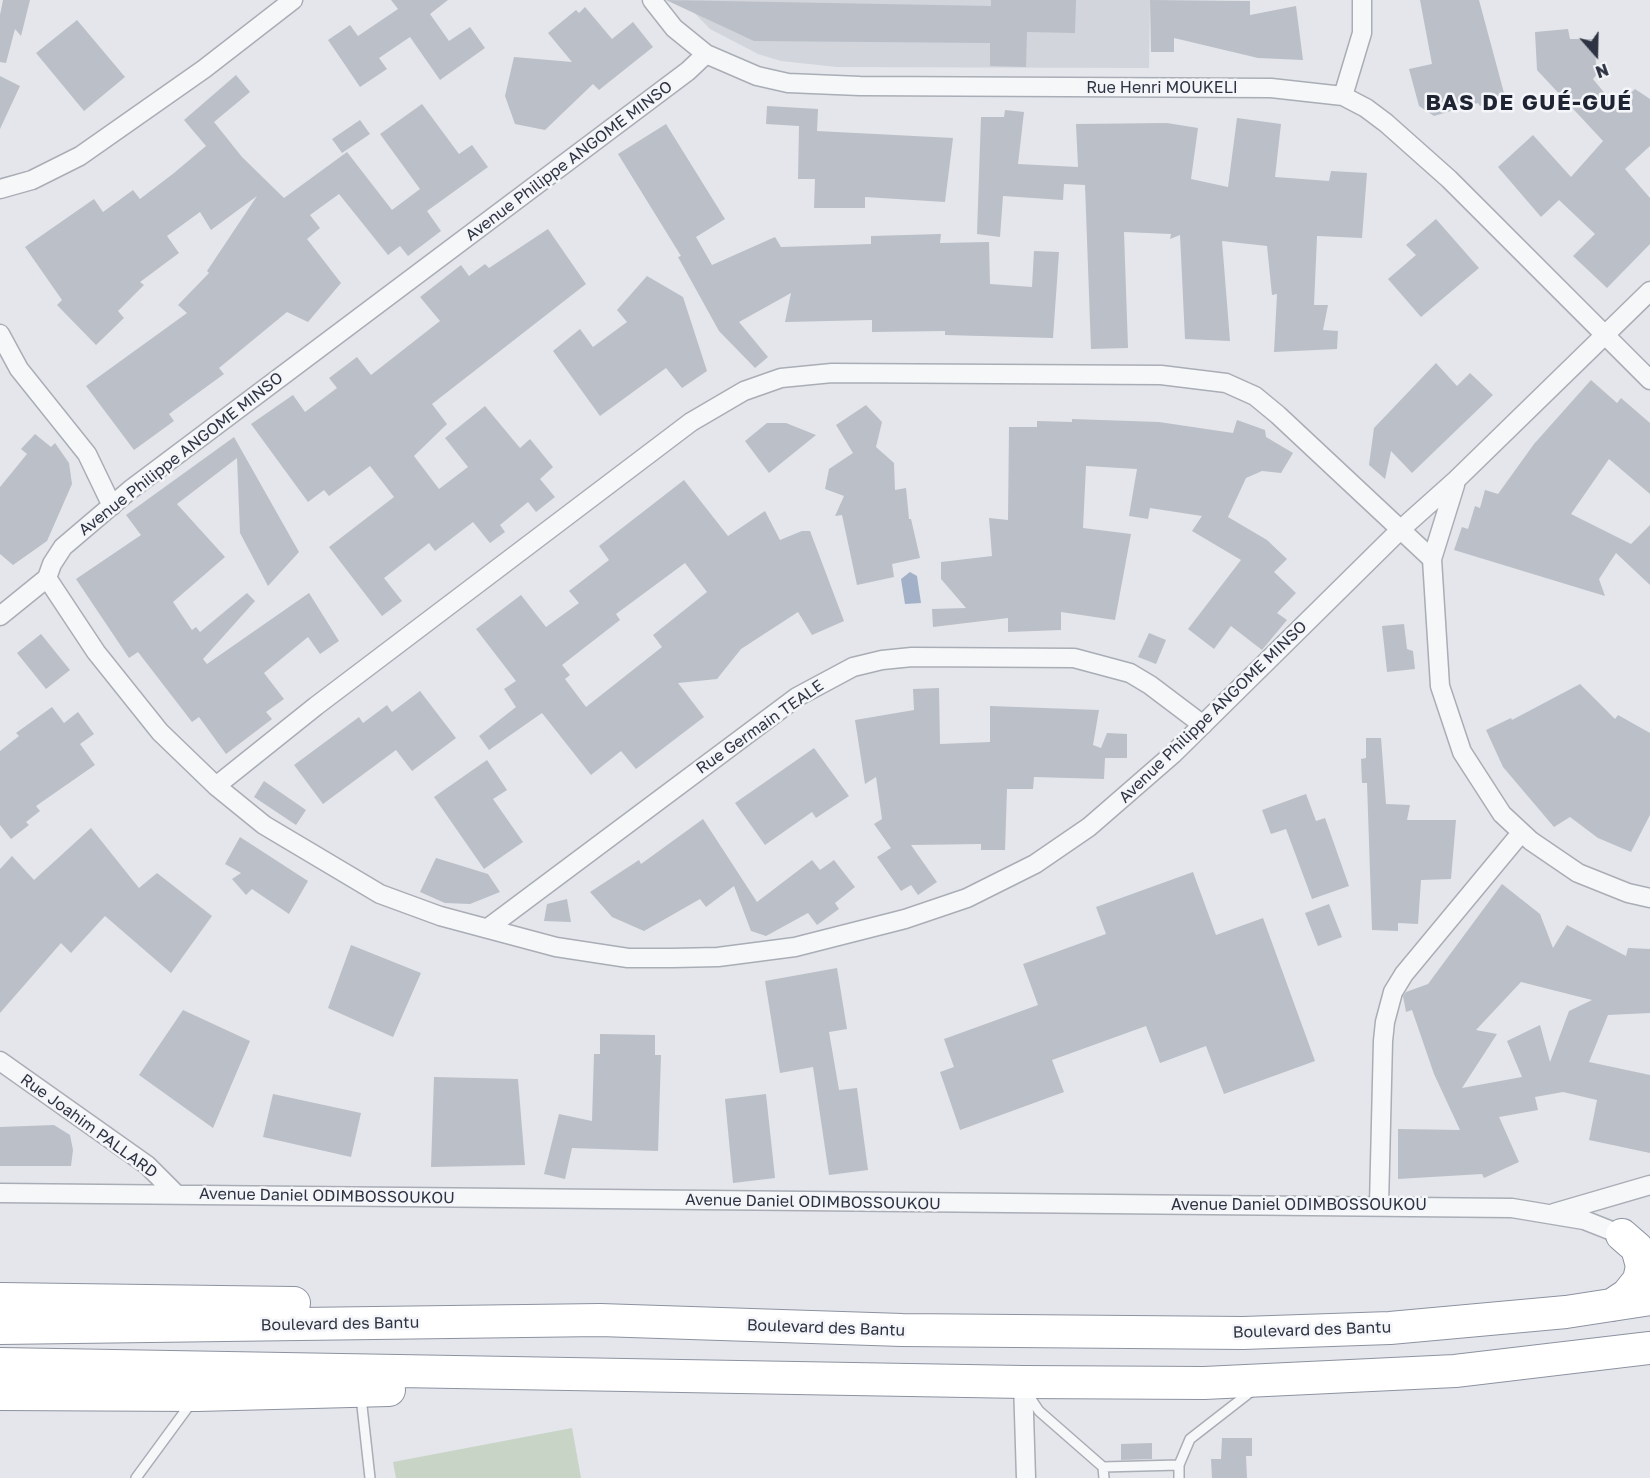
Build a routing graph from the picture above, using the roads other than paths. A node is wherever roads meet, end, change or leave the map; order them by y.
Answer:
1 (293, 0) edge
2 (652, 0) edge
3 (1362, 0) edge
4 (706, 54) junction
5 (1343, 96) junction
6 (0, 189) edge
7 (1650, 291) edge
8 (0, 334) edge
9 (1605, 335) junction
10 (1650, 380) edge
11 (1456, 480) junction
12 (112, 506) junction
13 (1400, 530) junction
14 (1432, 559) junction
15 (47, 578) junction
16 (0, 616) edge
17 (1203, 726) junction
18 (216, 786) junction
19 (1521, 833) junction
20 (1650, 898) edge
21 (488, 928) junction
22 (0, 1061) edge
23 (1650, 1185) edge
24 (0, 1193) edge
25 (175, 1193) junction
26 (1379, 1205) junction
27 (1552, 1214) junction
28 (1636, 1239) edge
29 (0, 1299) edge
30 (1650, 1299) edge
31 (1612, 1305) junction
32 (600, 1320) junction
33 (0, 1328) edge
34 (1650, 1348) edge
35 (0, 1364) edge
36 (601, 1374) junction
37 (1267, 1380) junction
38 (1023, 1382) junction
39 (360, 1392) junction
40 (0, 1394) edge
41 (197, 1395) junction
42 (1179, 1466) junction
43 (1103, 1467) junction
44 (136, 1478) edge
45 (370, 1478) edge
46 (1026, 1478) edge
47 (1104, 1478) edge
48 (1179, 1478) edge

1 - 6 street
2 - 4 street, Rue Henri MOUKELI
3 - 5 street
4 - 5 street, Rue Henri MOUKELI
4 - 12 street, Avenue Philippe ANGOME MINSO
5 - 9 street, Rue Henri MOUKELI
7 - 9 street, Avenue Philippe ANGOME MINSO
8 - 12 street
9 - 10 street, Rue Henri MOUKELI
9 - 11 street, Avenue Philippe ANGOME MINSO
11 - 13 street, Avenue Philippe ANGOME MINSO
11 - 14 street
12 - 15 street, Avenue Philippe ANGOME MINSO
13 - 14 street
13 - 17 street, Avenue Philippe ANGOME MINSO
13 - 18 street
14 - 19 street
15 - 16 street
15 - 18 street, Avenue Philippe ANGOME MINSO
17 - 21 street, Avenue Philippe ANGOME MINSO
17 - 21 street, Rue Germain TEALE
18 - 21 street, Avenue Philippe ANGOME MINSO
19 - 20 street
19 - 26 street
22 - 25 street, Rue Joahim PALLARD
23 - 27 street
24 - 25 street, Avenue Daniel ODIMBOSSOUKOU
25 - 26 street, Avenue Daniel ODIMBOSSOUKOU
26 - 27 street, Avenue Daniel ODIMBOSSOUKOU
27 - 28 street, Avenue Daniel ODIMBOSSOUKOU
28 - 31 highway
29 - 32 highway
30 - 31 highway, Boulevard des Bantu
31 - 32 highway, Boulevard des Bantu
32 - 33 highway, Boulevard des Bantu
34 - 37 highway
35 - 36 highway
36 - 38 highway
36 - 39 highway
37 - 38 highway
37 - 42 lane
38 - 43 lane
38 - 46 street
39 - 41 highway
39 - 45 lane
40 - 41 highway
41 - 44 lane
42 - 43 lane
42 - 48 lane
43 - 47 lane

